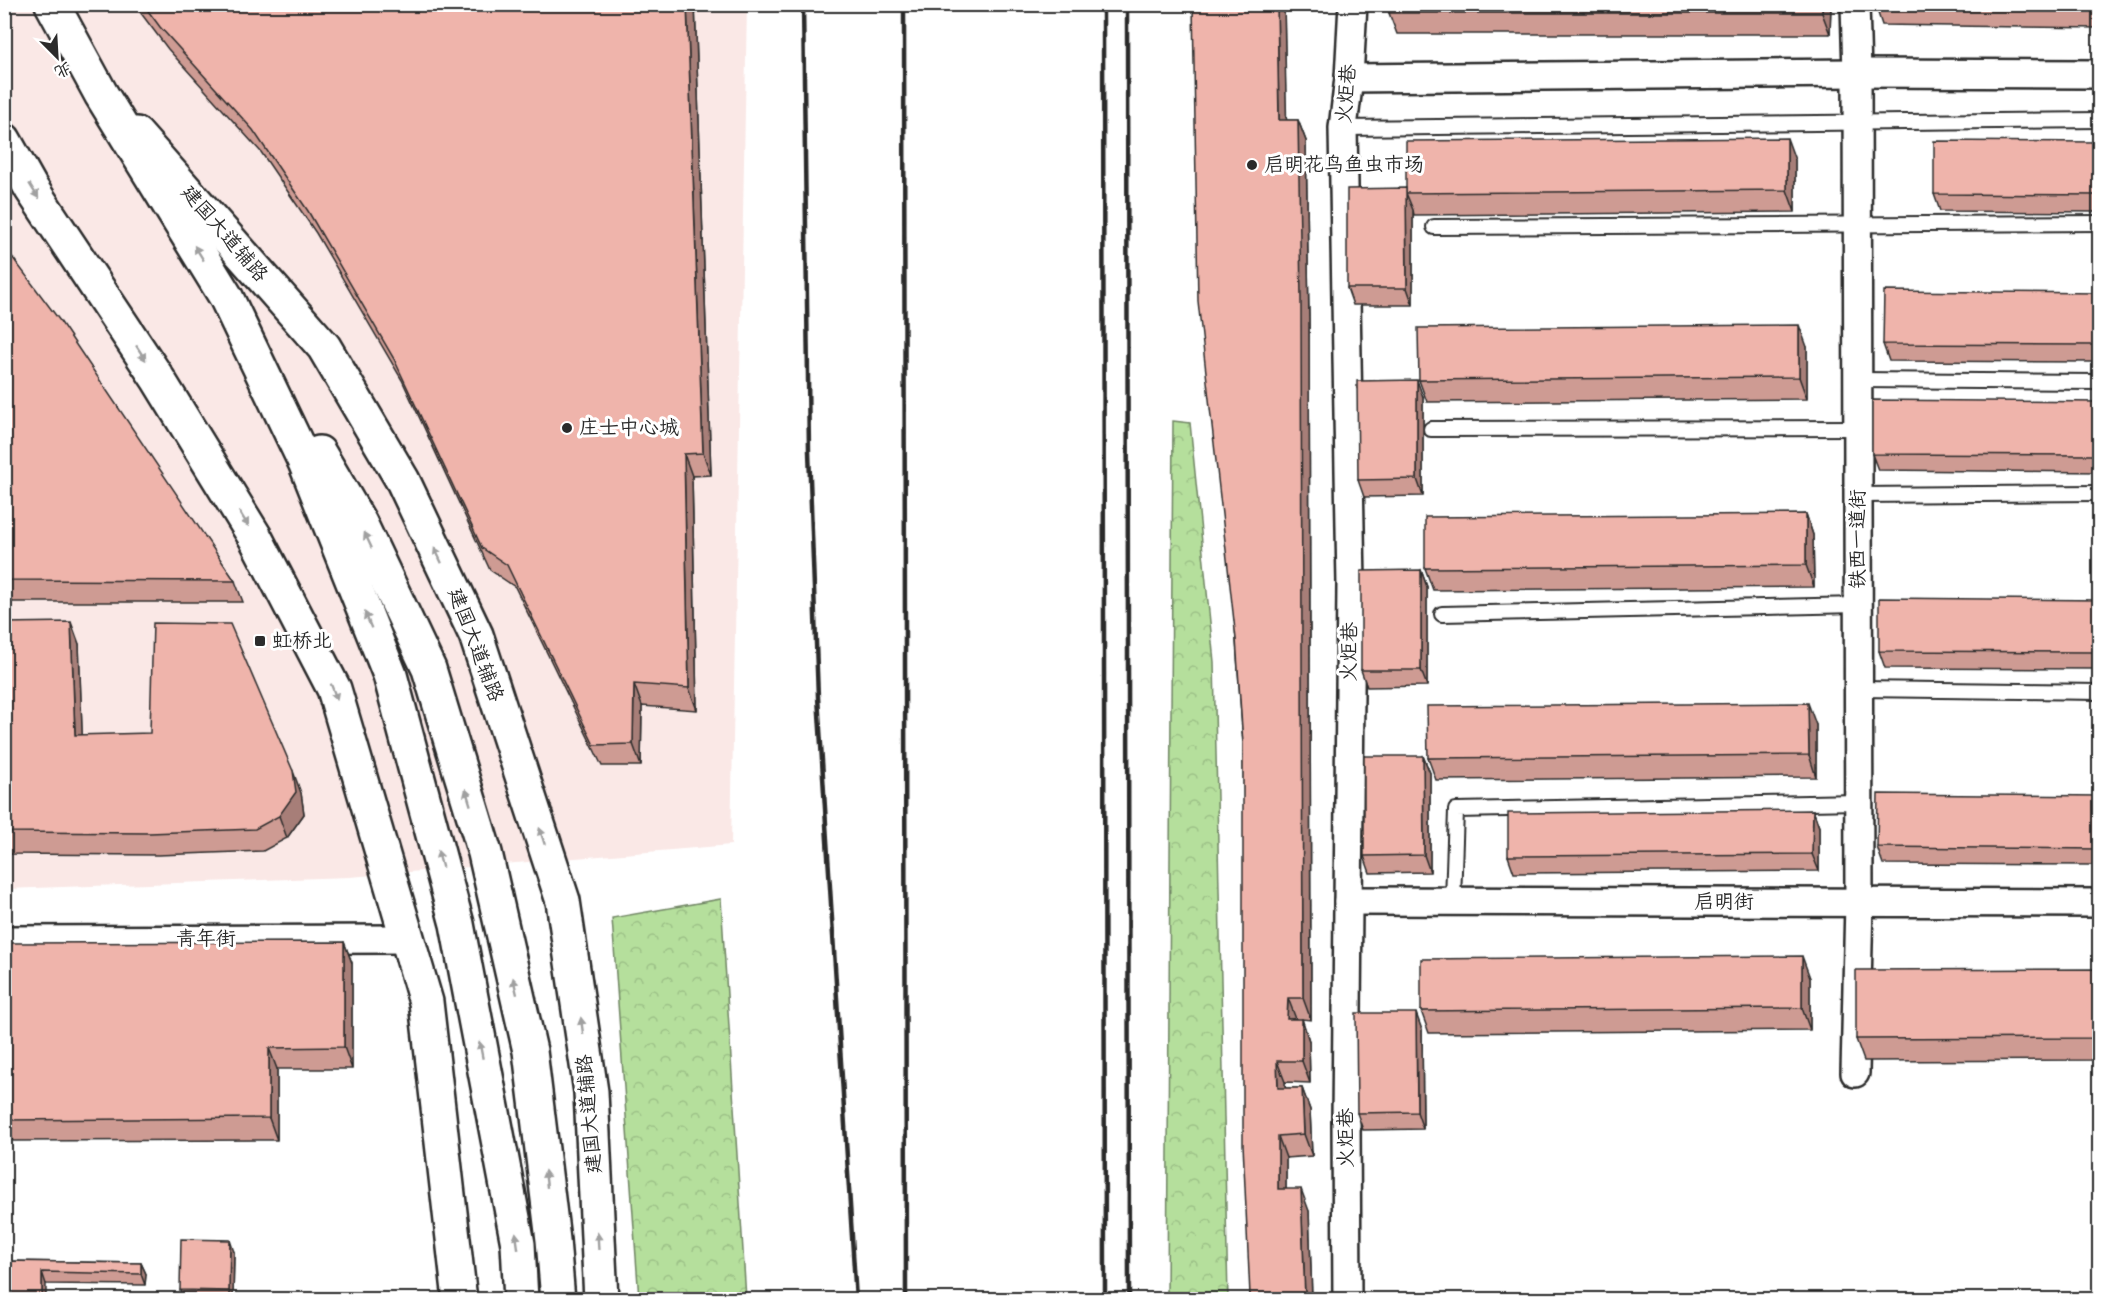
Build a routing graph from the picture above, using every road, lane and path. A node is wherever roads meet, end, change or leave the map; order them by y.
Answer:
1 (52, 4) edge
2 (1353, 4) edge
3 (1855, 4) edge
4 (1857, 73) junction
5 (2100, 74) edge
6 (1349, 78) junction
7 (101, 94) junction
8 (2100, 120) edge
9 (1857, 121) junction
10 (1343, 128) junction
11 (4, 140) edge
12 (2100, 223) edge
13 (1857, 225) junction
14 (1434, 227) dead end
15 (226, 297) junction
16 (1858, 380) junction
17 (2100, 382) edge
18 (1858, 428) junction
19 (1431, 429) dead end
20 (2100, 493) edge
21 (1858, 495) junction
22 (1858, 605) junction
23 (1442, 614) dead end
24 (1858, 689) junction
25 (2100, 692) edge
26 (1858, 802) junction
27 (1348, 901) junction
28 (1453, 901) junction
29 (1859, 902) junction
30 (2100, 903) edge
31 (408, 939) junction
32 (4, 940) edge
33 (1855, 1073) dead end
34 (450, 1212) junction
35 (436, 1299) edge
36 (460, 1299) edge
37 (521, 1299) edge
38 (558, 1299) edge
39 (601, 1299) edge
40 (1347, 1299) edge

1 - 7 main road
2 - 6 street, 火炬巷
3 - 4 street, 铁西一道街
4 - 5 street
4 - 6 street
4 - 9 street, 铁西一道街
6 - 10 street, 火炬巷
15 -> 7 main road
39 -> 7 main road, 建国大道辅路
8 - 9 lane
9 - 10 lane
9 - 13 street, 铁西一道街
10 - 27 street, 火炬巷
11 -> 31 main road
12 - 13 lane
13 - 14 lane
13 - 16 street, 铁西一道街
37 -> 15 main road
38 -> 15 main road
16 - 17 lane
16 - 18 street, 铁西一道街
18 - 19 lane
18 - 21 street, 铁西一道街
20 - 21 lane
21 - 22 street, 铁西一道街
22 - 23 lane
22 - 24 street, 铁西一道街
24 - 25 lane
24 - 26 street, 铁西一道街
26 - 28 lane
26 - 29 street, 铁西一道街
27 - 28 street, 启明街
27 - 40 street, 火炬巷
28 - 29 street, 启明街
29 - 30 street, 启明街
29 - 33 street, 铁西一道街
31 - 32 street, 青年街
31 - 34 main road
34 - 35 main road
34 - 36 main road

